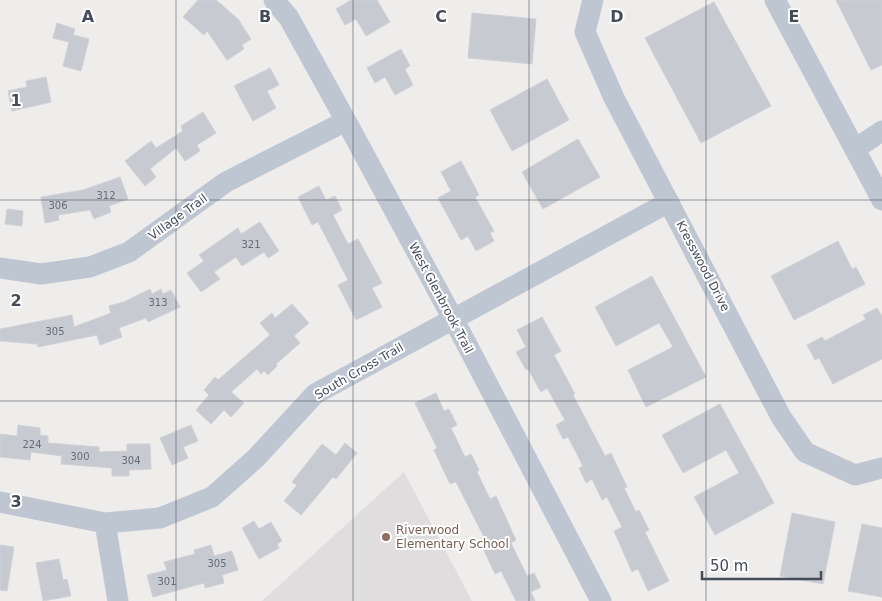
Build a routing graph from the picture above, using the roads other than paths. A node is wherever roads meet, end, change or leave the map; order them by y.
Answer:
1 (274, 0) edge
2 (592, 0) edge
3 (775, 0) edge
4 (346, 121) junction
5 (882, 131) edge
6 (882, 138) edge
7 (855, 150) junction
8 (882, 200) edge
9 (669, 202) junction
10 (0, 268) edge
11 (452, 318) junction
12 (882, 468) edge
13 (0, 502) edge
14 (105, 523) junction
15 (118, 601) edge
16 (601, 601) edge

1 - 4 street, West Glenbrook Trail
2 - 9 street, Kresswood Drive
3 - 7 street
4 - 10 street, Village Trail
4 - 11 street, West Glenbrook Trail
5 - 7 street
6 - 7 street
7 - 8 street
9 - 11 street, South Cross Trail
9 - 12 street, Kresswood Drive
11 - 14 street, South Cross Trail
11 - 16 street, West Glenbrook Trail
13 - 14 street, South Cross Trail
14 - 15 street

